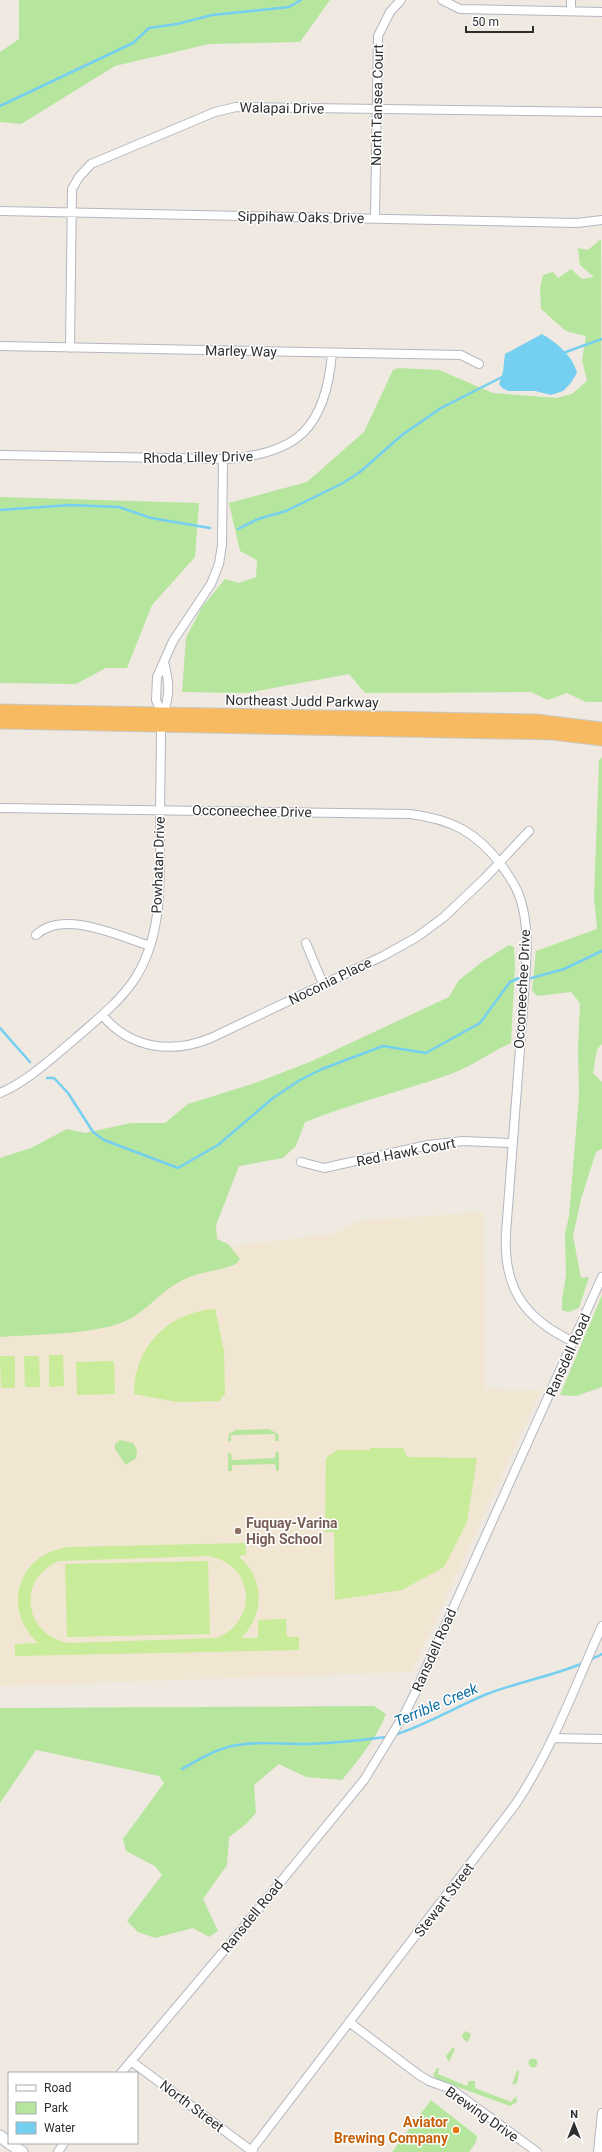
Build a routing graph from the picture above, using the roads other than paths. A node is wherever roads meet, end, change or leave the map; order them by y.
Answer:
1 (401, 0) edge
2 (442, 0) edge
3 (571, 0) edge
4 (571, 11) junction
5 (602, 12) edge
6 (378, 110) junction
7 (602, 112) edge
8 (0, 211) edge
9 (72, 212) junction
10 (375, 218) junction
11 (602, 220) edge
12 (0, 346) edge
13 (70, 348) junction
14 (332, 353) junction
15 (479, 364) dead end
16 (0, 455) edge
17 (223, 459) junction
18 (0, 711) edge
19 (162, 719) junction
20 (0, 722) edge
21 (602, 729) edge
22 (602, 740) edge
23 (0, 808) edge
24 (160, 809) junction
25 (529, 831) dead end
26 (498, 862) junction
27 (36, 935) dead end
28 (306, 943) dead end
29 (150, 946) junction
30 (323, 984) junction
31 (103, 1016) junction
32 (0, 1093) edge
33 (512, 1142) junction
34 (301, 1162) dead end
35 (602, 1277) edge
36 (574, 1342) junction
37 (602, 1626) edge
38 (553, 1738) junction
39 (602, 1738) edge
40 (349, 2022) junction
41 (131, 2061) junction
42 (122, 2072) edge
43 (602, 2113) edge
44 (0, 2136) edge
45 (8, 2142) edge
46 (10, 2144) edge
47 (251, 2151) edge
48 (22, 2152) edge
49 (536, 2152) edge
50 (598, 2152) edge

1 - 6 street, North Tansea Court
2 - 4 street
3 - 4 street
4 - 5 street
6 - 7 street, Walapai Drive
6 - 9 street, Walapai Drive
6 - 10 street, North Tansea Court
8 - 9 street, Sippihaw Oaks Drive
9 - 10 street, Sippihaw Oaks Drive
9 - 13 street, Walapai Drive
10 - 11 street, Sippihaw Oaks Drive
12 - 13 street, Marley Way
13 - 14 street, Marley Way
14 - 15 street, Marley Way
14 - 17 street, Rhoda Lilley Drive
16 - 17 street, Rhoda Lilley Drive
17 - 19 street, Powhatan Drive
18 - 19 highway, Northeast Judd Parkway
19 - 20 highway, Northeast Judd Parkway
19 - 21 highway, Northeast Judd Parkway
19 - 22 highway, Northeast Judd Parkway
19 - 24 street, Powhatan Drive
23 - 24 street, Occoneechee Drive
24 - 26 street, Occoneechee Drive
24 - 29 street, Powhatan Drive
25 - 26 street, Noconia Place
26 - 30 street, Noconia Place
26 - 33 street, Occoneechee Drive
27 - 29 street
28 - 30 street
29 - 31 street, Powhatan Drive
30 - 31 street, Noconia Place
31 - 32 street, Powhatan Drive
33 - 34 street, Red Hawk Court
33 - 36 street, Occoneechee Drive
35 - 36 street, Ransdell Road
36 - 41 street, Ransdell Road
37 - 38 street, Stewart Street
38 - 39 street
38 - 40 street, Stewart Street
40 - 47 street, Stewart Street
40 - 49 street, Brewing Drive
41 - 42 street, Ransdell Road
41 - 47 street, North Street
43 - 50 street
44 - 45 main road
46 - 48 main road

